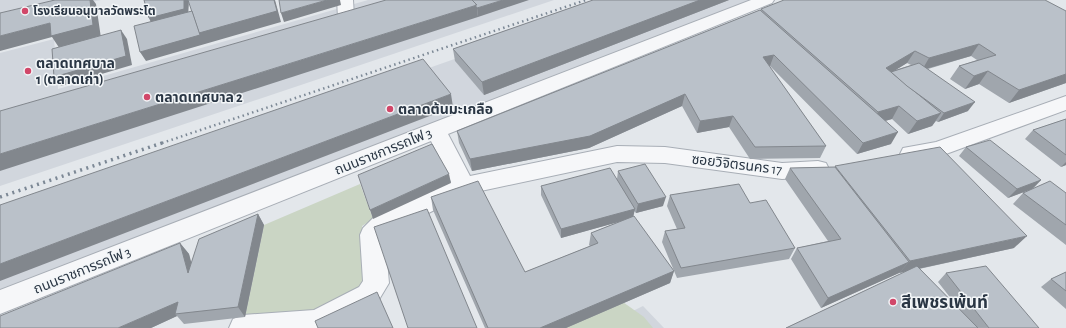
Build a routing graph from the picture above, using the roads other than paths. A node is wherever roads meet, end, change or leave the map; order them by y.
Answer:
1 (766, 0) edge
2 (1066, 103) edge
3 (436, 130) junction
4 (891, 158) edge
5 (836, 168) edge
6 (464, 186) junction
7 (0, 302) edge
8 (243, 328) edge

1 - 3 street, ถนนราชการรถไฟ 3
2 - 4 street
3 - 6 street
3 - 7 street, ถนนราชการรถไฟ 3
5 - 6 street, ซอยวิจิตรนคร 17
6 - 8 street, ซอยวิจิตรนคร 17

